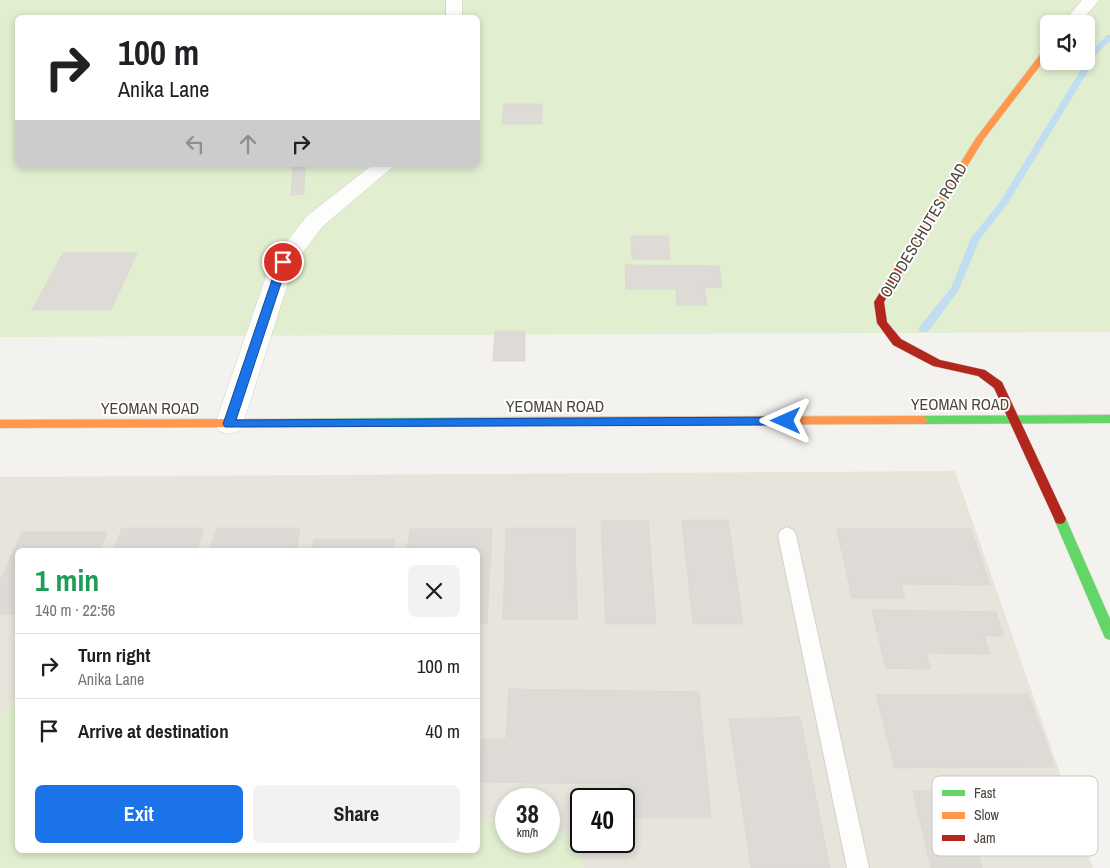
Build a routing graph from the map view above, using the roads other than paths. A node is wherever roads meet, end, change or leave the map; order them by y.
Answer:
1 (454, 0) edge
2 (1091, 0) edge
3 (454, 15) edge
4 (1078, 15) edge
5 (1040, 61) edge
6 (383, 167) edge
7 (1110, 419) edge
8 (1015, 420) junction
9 (0, 424) edge
10 (229, 424) junction
11 (787, 535) dead end
12 (1110, 634) edge
13 (858, 868) edge

1 - 3 street
2 - 4 street
5 - 8 street, OLD DESCHUTES ROAD
6 - 10 street
7 - 8 street, YEOMAN ROAD
8 - 10 street, YEOMAN ROAD
8 - 12 street, OLD DESCHUTES ROAD
9 - 10 street, YEOMAN ROAD
11 - 13 lane

